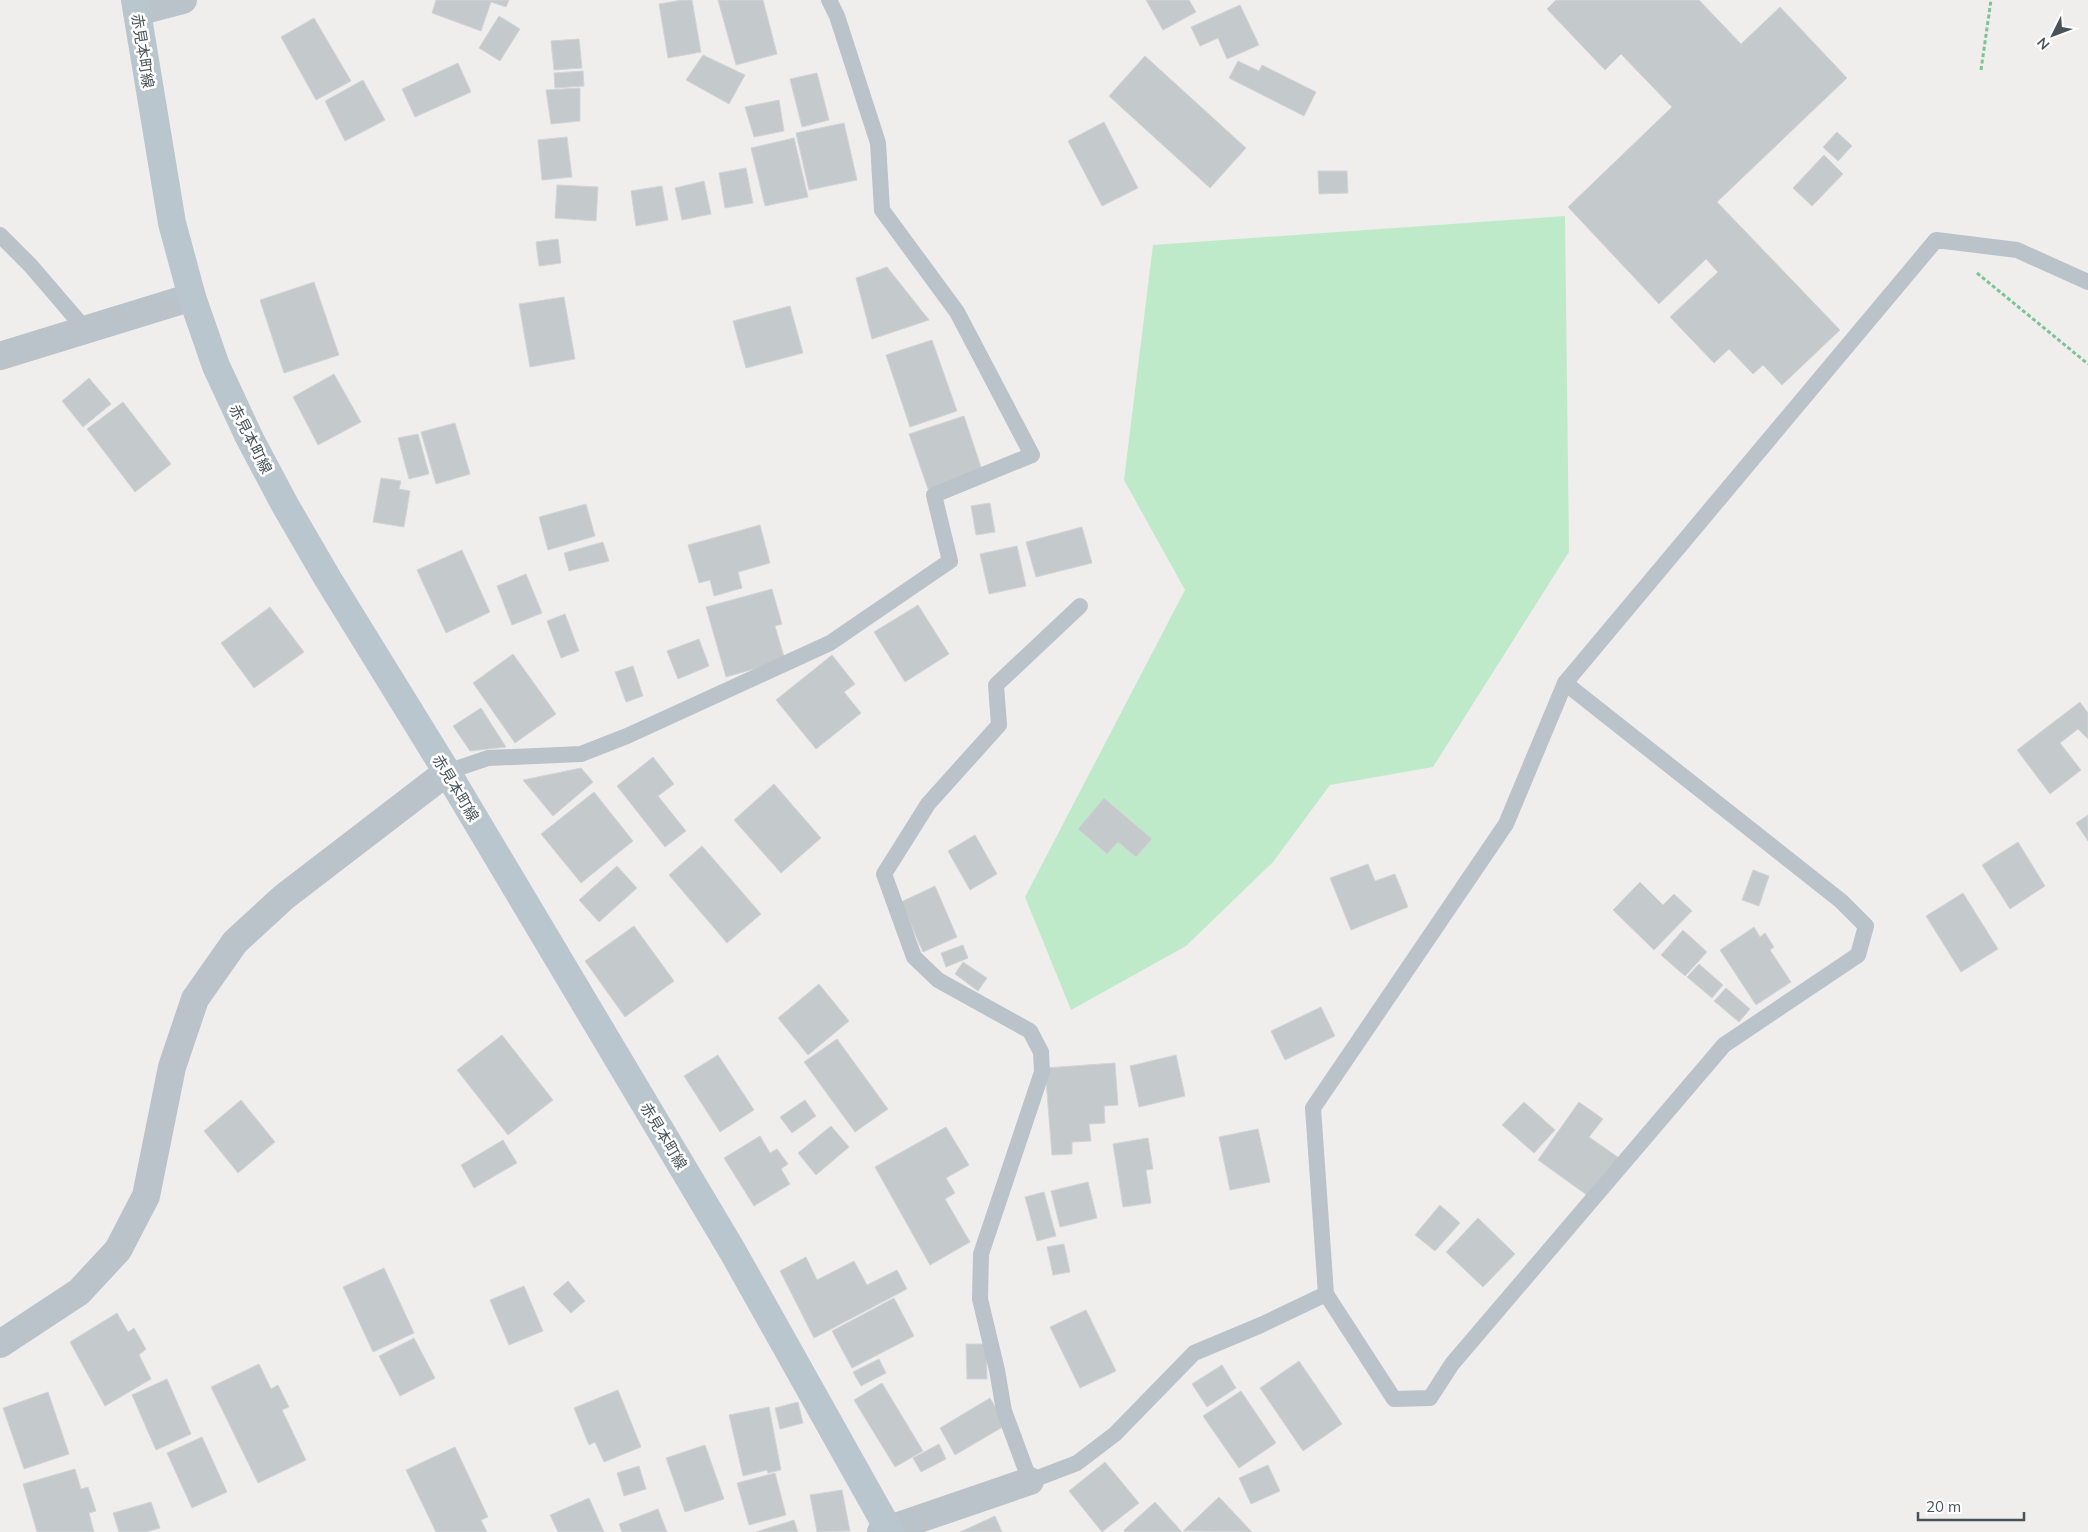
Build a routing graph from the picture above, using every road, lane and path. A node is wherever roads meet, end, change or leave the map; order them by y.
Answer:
1 (183, 0) edge
2 (829, 0) edge
3 (1991, 0) edge
4 (136, 6) edge
5 (1982, 70) dead end
6 (0, 235) edge
7 (1936, 240) junction
8 (2088, 282) edge
9 (192, 297) junction
10 (85, 328) junction
11 (0, 356) edge
12 (2088, 364) edge
13 (1080, 606) dead end
14 (1565, 683) junction
15 (447, 772) junction
16 (1326, 1294) junction
17 (0, 1344) edge
18 (1030, 1481) junction
19 (887, 1531) edge

1 - 4 street
2 - 15 lane
3 - 5 path
4 - 9 main road, 赤見本町線
6 - 10 lane
7 - 8 lane
7 - 12 path
7 - 14 lane
9 - 10 street
9 - 15 main road, 赤見本町線
10 - 11 street
13 - 18 lane
14 - 16 lane
14 - 16 lane
15 - 17 street
15 - 19 main road, 赤見本町線
16 - 18 lane
18 - 19 street

